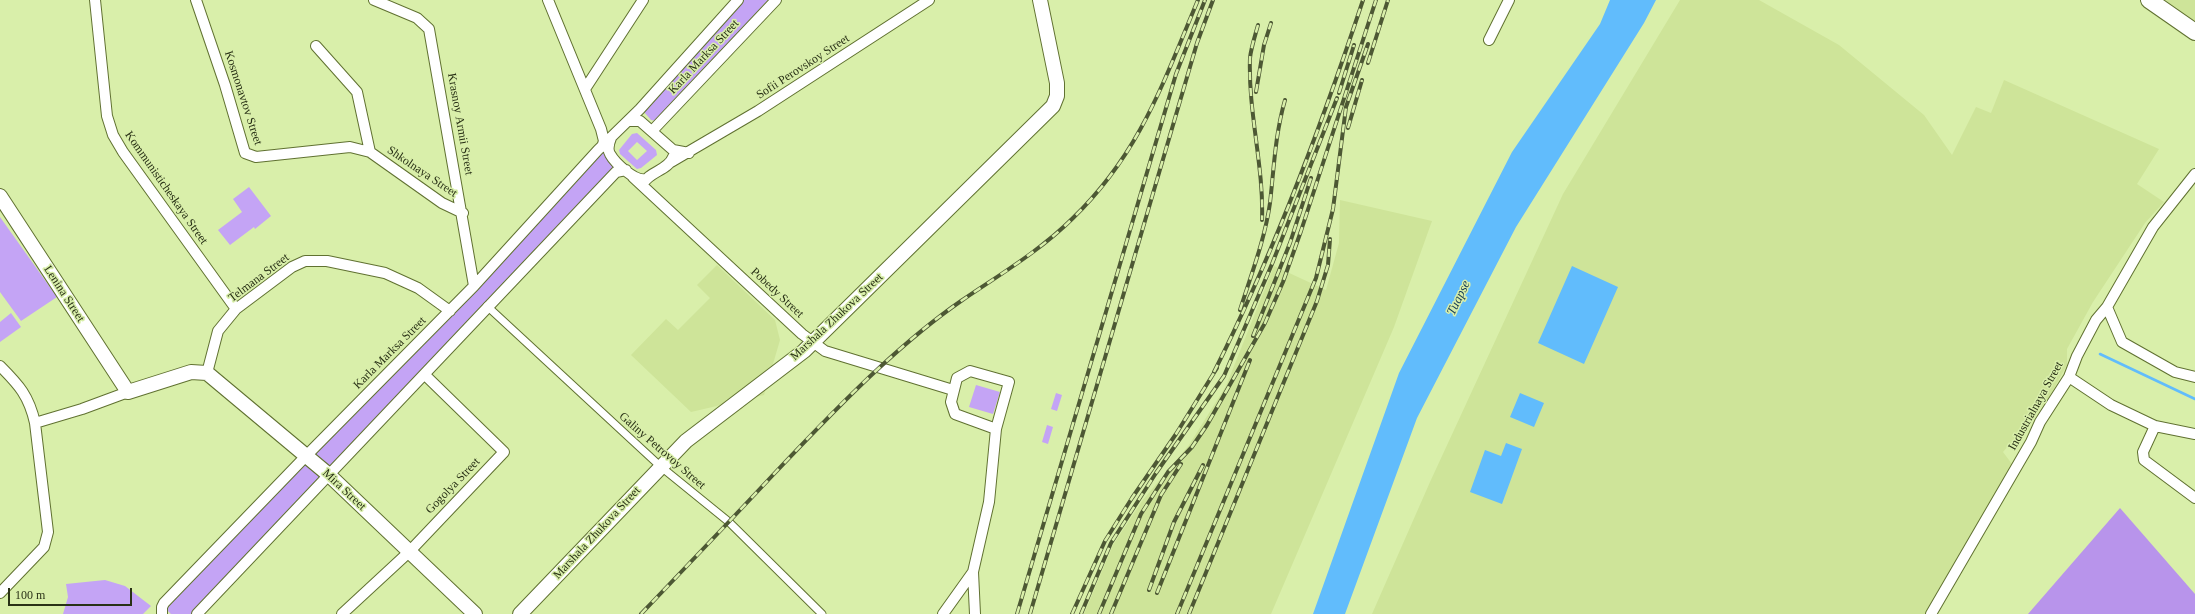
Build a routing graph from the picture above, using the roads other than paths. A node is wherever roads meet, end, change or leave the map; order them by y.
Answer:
1 (95, 0) edge
2 (196, 0) edge
3 (374, 0) edge
4 (548, 0) edge
5 (643, 0) edge
6 (738, 0) edge
7 (776, 0) edge
8 (929, 0) edge
9 (1040, 0) edge
10 (1509, 0) edge
11 (2149, 0) edge
12 (2195, 32) edge
13 (1489, 40) dead end
14 (316, 46) dead end
15 (585, 89) junction
16 (640, 109) junction
17 (629, 121) junction
18 (640, 121) junction
19 (652, 131) junction
20 (607, 141) junction
21 (669, 147) junction
22 (370, 152) junction
23 (689, 153) junction
24 (671, 162) junction
25 (629, 174) junction
26 (2195, 174) edge
27 (645, 184) junction
28 (0, 196) edge
29 (463, 213) junction
30 (474, 286) junction
31 (488, 306) junction
32 (2107, 307) junction
33 (236, 309) junction
34 (450, 311) junction
35 (812, 343) junction
36 (0, 366) edge
37 (207, 373) junction
38 (426, 375) junction
39 (2069, 377) junction
40 (2195, 377) edge
41 (953, 390) junction
42 (128, 392) junction
43 (35, 423) junction
44 (2155, 426) junction
45 (996, 429) junction
46 (2195, 434) edge
47 (306, 456) junction
48 (660, 466) junction
49 (329, 475) junction
50 (2195, 498) edge
51 (408, 552) junction
52 (973, 572) junction
53 (0, 593) edge
54 (162, 614) edge
55 (197, 614) edge
56 (342, 614) edge
57 (475, 614) edge
58 (520, 614) edge
59 (822, 614) edge
60 (943, 614) edge
61 (975, 614) edge
62 (1931, 614) edge

1 - 33 street, Kommunisticheskaya Street
2 - 22 street, Kosmonavtov Street
3 - 29 street, Krasnoy Armii Street
4 - 15 street
5 - 15 street
6 - 16 street, Karla Marksa Street
7 - 19 street, Karla Marksa Street
8 - 23 street, Sofii Perovskoy Street
9 - 35 main road, Marshala Zhukova Street
10 - 13 street
11 - 12 highway
14 - 22 street, Shkolnaya Street
15 - 20 street
16 - 17 street, Karla Marksa Street
16 - 18 street
17 - 18 street
17 - 20 street, Karla Marksa Street
18 - 19 street
19 - 21 street
20 - 25 street
20 - 30 street, Karla Marksa Street
21 - 23 street
21 - 24 street
22 - 29 street, Shkolnaya Street
23 - 24 street, Sofii Perovskoy Street
24 - 27 street, Sofii Perovskoy Street
25 - 27 street
25 - 31 street
26 - 32 street, Industrialnaya Street
27 - 35 street, Pobedy Street
28 - 42 main road, Lenina Street
29 - 30 street, Krasnoy Armii Street
30 - 34 street, Karla Marksa Street
31 - 38 street
31 - 48 street, Galiny Petrovoy Street
32 - 39 street, Industrialnaya Street
32 - 40 street
33 - 34 street, Telmana Street
33 - 37 street, Telmana Street
34 - 47 street, Karla Marksa Street
35 - 41 street, Pobedy Street
35 - 48 main road, Marshala Zhukova Street
36 - 43 street
37 - 42 main road
37 - 47 main road, Mira Street
38 - 49 street
38 - 51 street, Gogolya Street
39 - 44 street
39 - 62 street, Industrialnaya Street
41 - 45 street
41 - 45 street
42 - 43 street
43 - 53 street
44 - 46 street
44 - 50 street
45 - 52 street
47 - 49 main road, Mira Street
47 - 54 street, Karla Marksa Street
48 - 58 main road, Marshala Zhukova Street
48 - 59 street, Galiny Petrovoy Street
49 - 51 main road, Mira Street
49 - 55 street
51 - 56 street, Gogolya Street
51 - 57 main road, Mira Street
52 - 60 street
52 - 61 street

